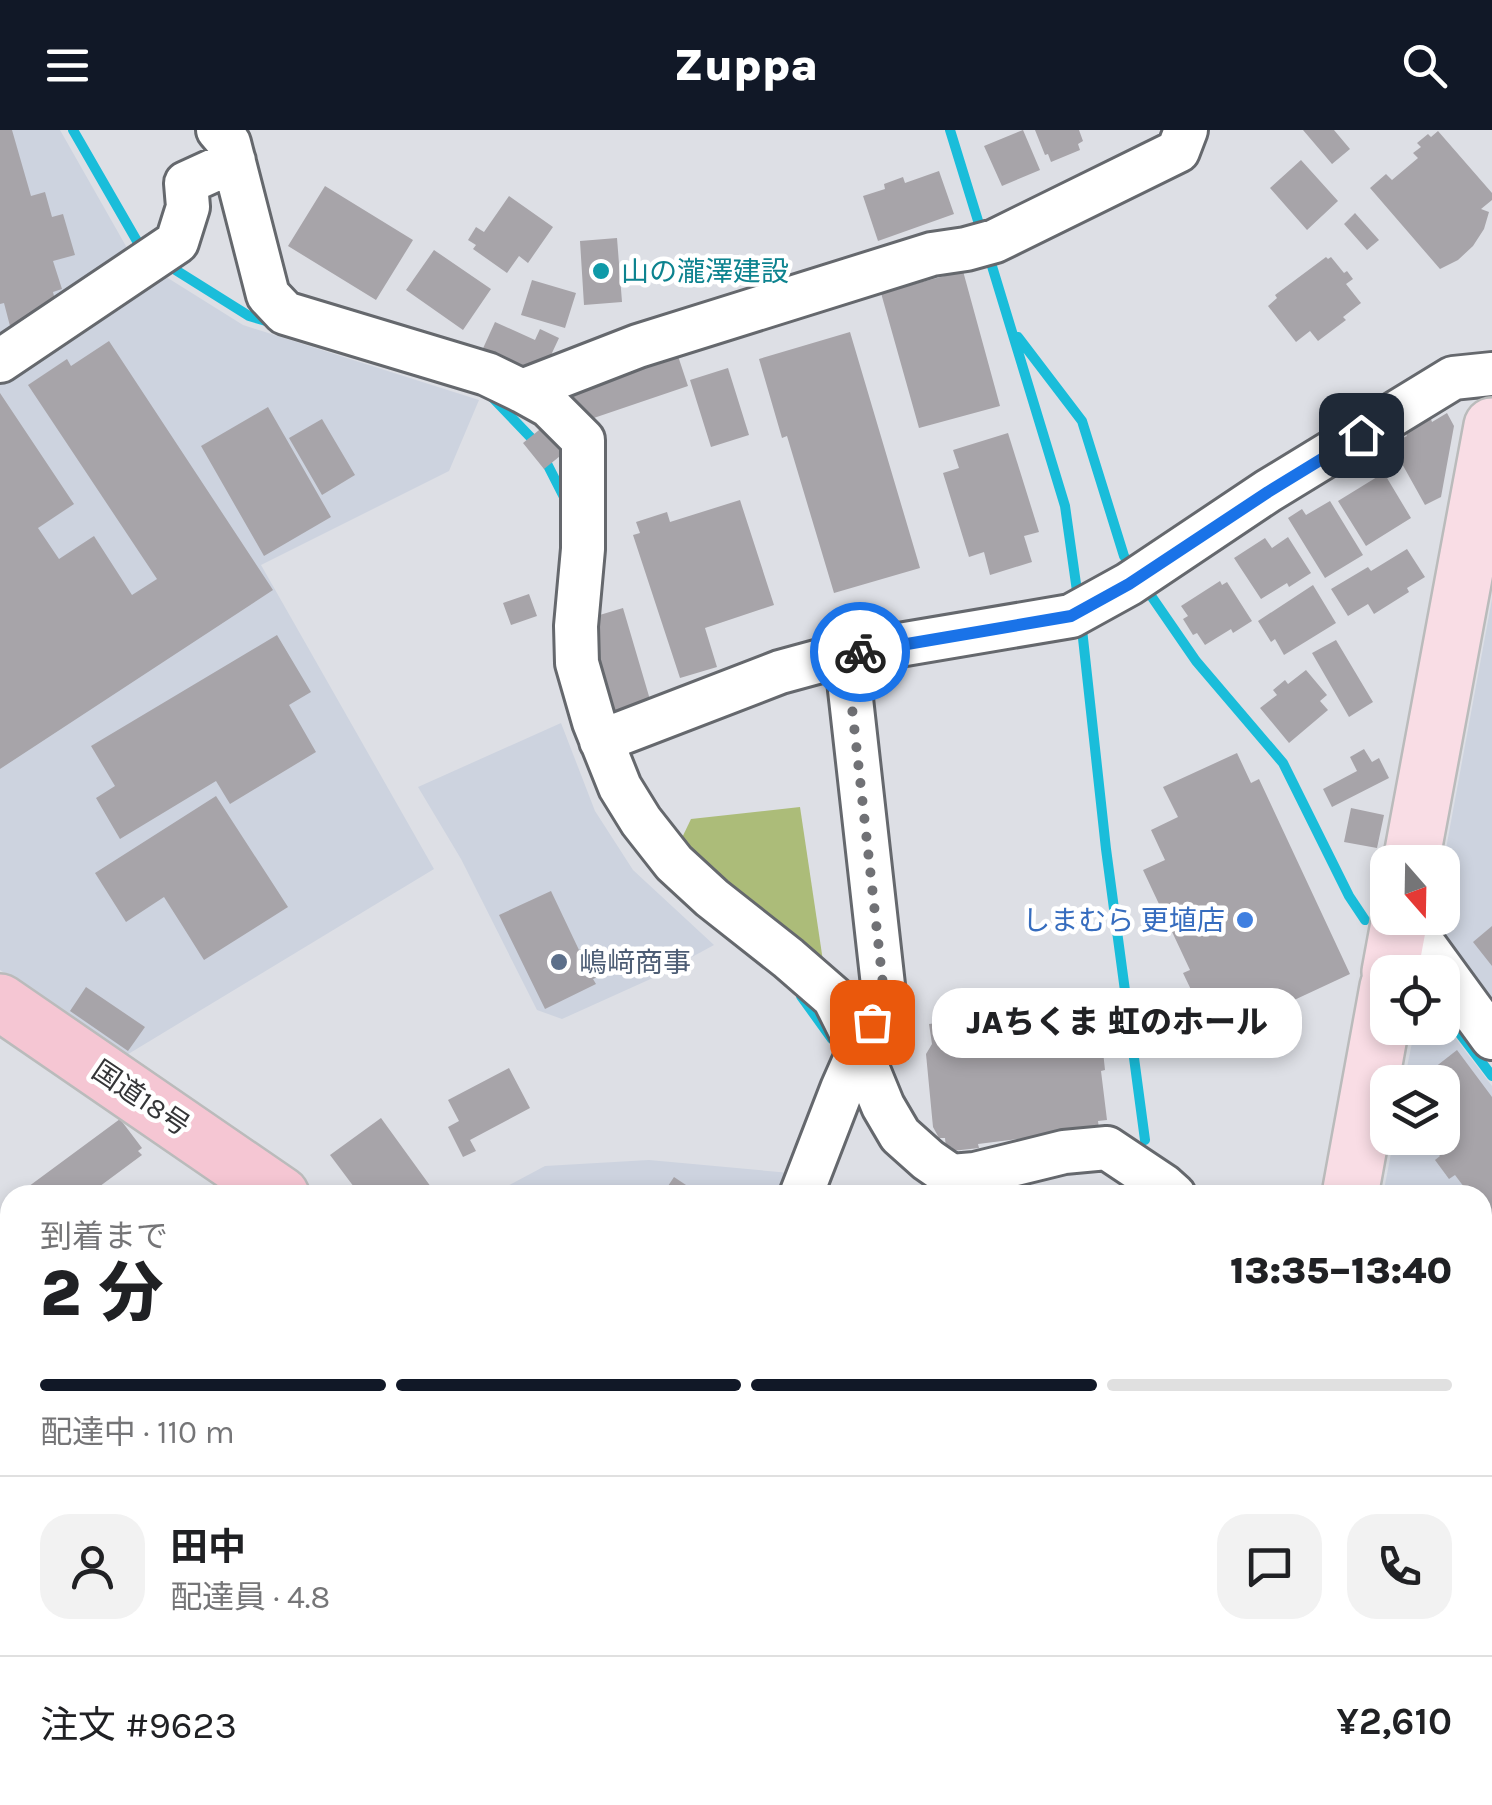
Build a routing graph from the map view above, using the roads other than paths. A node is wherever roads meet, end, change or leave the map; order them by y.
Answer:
1 (1186, 130) edge
2 (226, 146) edge
3 (0, 361) edge
4 (1492, 374) edge
5 (522, 390) junction
6 (1492, 426) edge
7 (846, 654) junction
8 (601, 741) junction
9 (1413, 845) edge
10 (1415, 935) edge
11 (0, 1002) edge
12 (1492, 1038) edge
13 (1377, 1045) edge
14 (860, 1050) junction
15 (266, 1185) edge
16 (805, 1185) edge
17 (1162, 1185) edge
18 (1352, 1185) edge

1 - 5 street
2 - 3 street
2 - 5 street
4 - 7 street
5 - 8 street
6 - 9 main road
7 - 8 street
7 - 14 street
8 - 14 street
10 - 12 street
11 - 15 highway, 国道18号
13 - 18 main road
14 - 16 street
14 - 17 street

